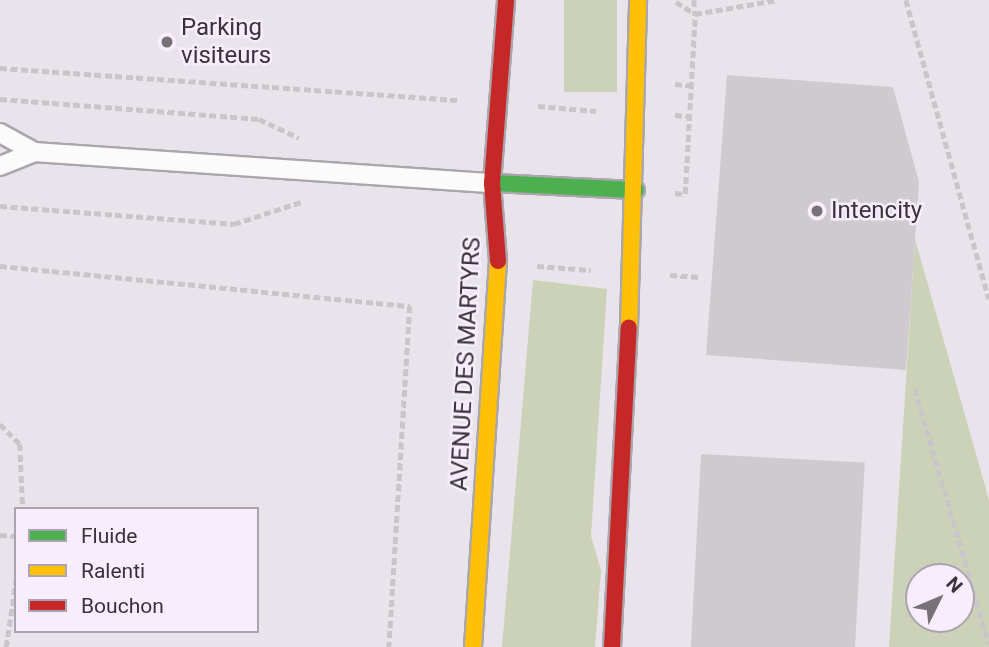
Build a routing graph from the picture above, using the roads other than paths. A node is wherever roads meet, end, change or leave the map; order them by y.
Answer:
1 (506, 0) edge
2 (638, 0) edge
3 (0, 133) edge
4 (34, 152) junction
5 (0, 166) edge
6 (492, 183) junction
7 (636, 190) junction
8 (473, 647) edge
9 (612, 647) edge

1 - 6 main road, AVENUE DES MARTYRS
2 - 7 main road
3 - 4 lane
4 - 5 lane
4 - 6 lane
6 - 7 main road
6 - 8 main road, AVENUE DES MARTYRS
7 - 9 main road

